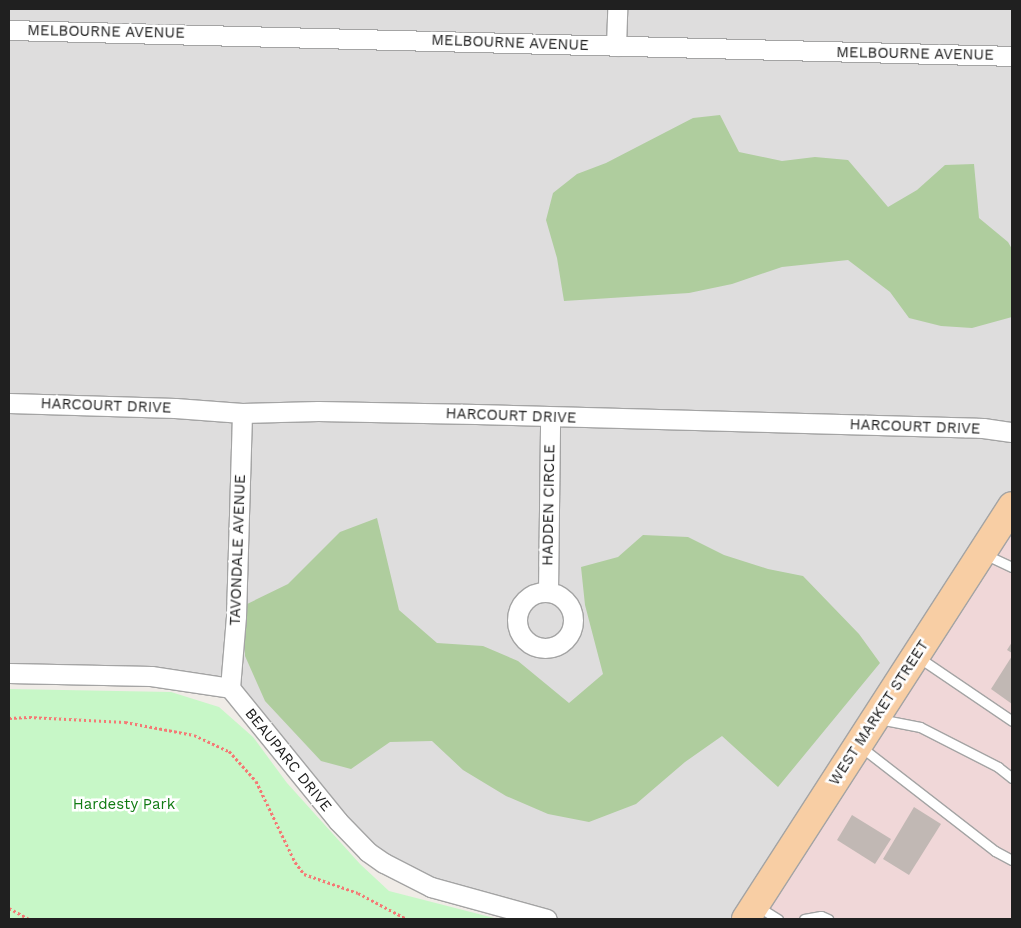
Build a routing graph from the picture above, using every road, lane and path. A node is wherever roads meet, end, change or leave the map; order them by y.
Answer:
1 (617, 9) edge
2 (9, 30) edge
3 (616, 46) junction
4 (1012, 56) edge
5 (9, 403) edge
6 (242, 413) junction
7 (550, 418) junction
8 (1012, 432) edge
9 (1012, 506) edge
10 (982, 553) junction
11 (1012, 568) edge
12 (548, 592) dead end
13 (916, 656) junction
14 (9, 673) edge
15 (230, 688) junction
16 (9, 718) edge
17 (876, 718) junction
18 (1012, 721) edge
19 (858, 746) junction
20 (1012, 778) edge
21 (1012, 860) edge
22 (9, 908) edge
23 (760, 915) edge
24 (29, 919) edge
25 (407, 919) edge
26 (547, 919) edge
27 (804, 919) edge
28 (828, 919) edge

1 - 3 street
2 - 3 street, MELBOURNE AVENUE
3 - 4 street, MELBOURNE AVENUE
5 - 6 street, HARCOURT DRIVE
6 - 7 street, HARCOURT DRIVE
6 - 15 street, TAVONDALE AVENUE
7 - 8 street, HARCOURT DRIVE
7 - 12 street, HADDEN CIRCLE
9 - 10 main road, WEST MARKET STREET
10 - 11 lane
10 - 13 main road, WEST MARKET STREET
13 - 17 main road, WEST MARKET STREET
13 - 18 lane
14 - 15 street
15 - 26 street, BEAUPARC DRIVE
16 - 25 path
17 - 19 main road, WEST MARKET STREET
17 - 20 lane
19 - 21 lane
19 - 23 main road, WEST MARKET STREET
22 - 24 path
27 - 28 lane

